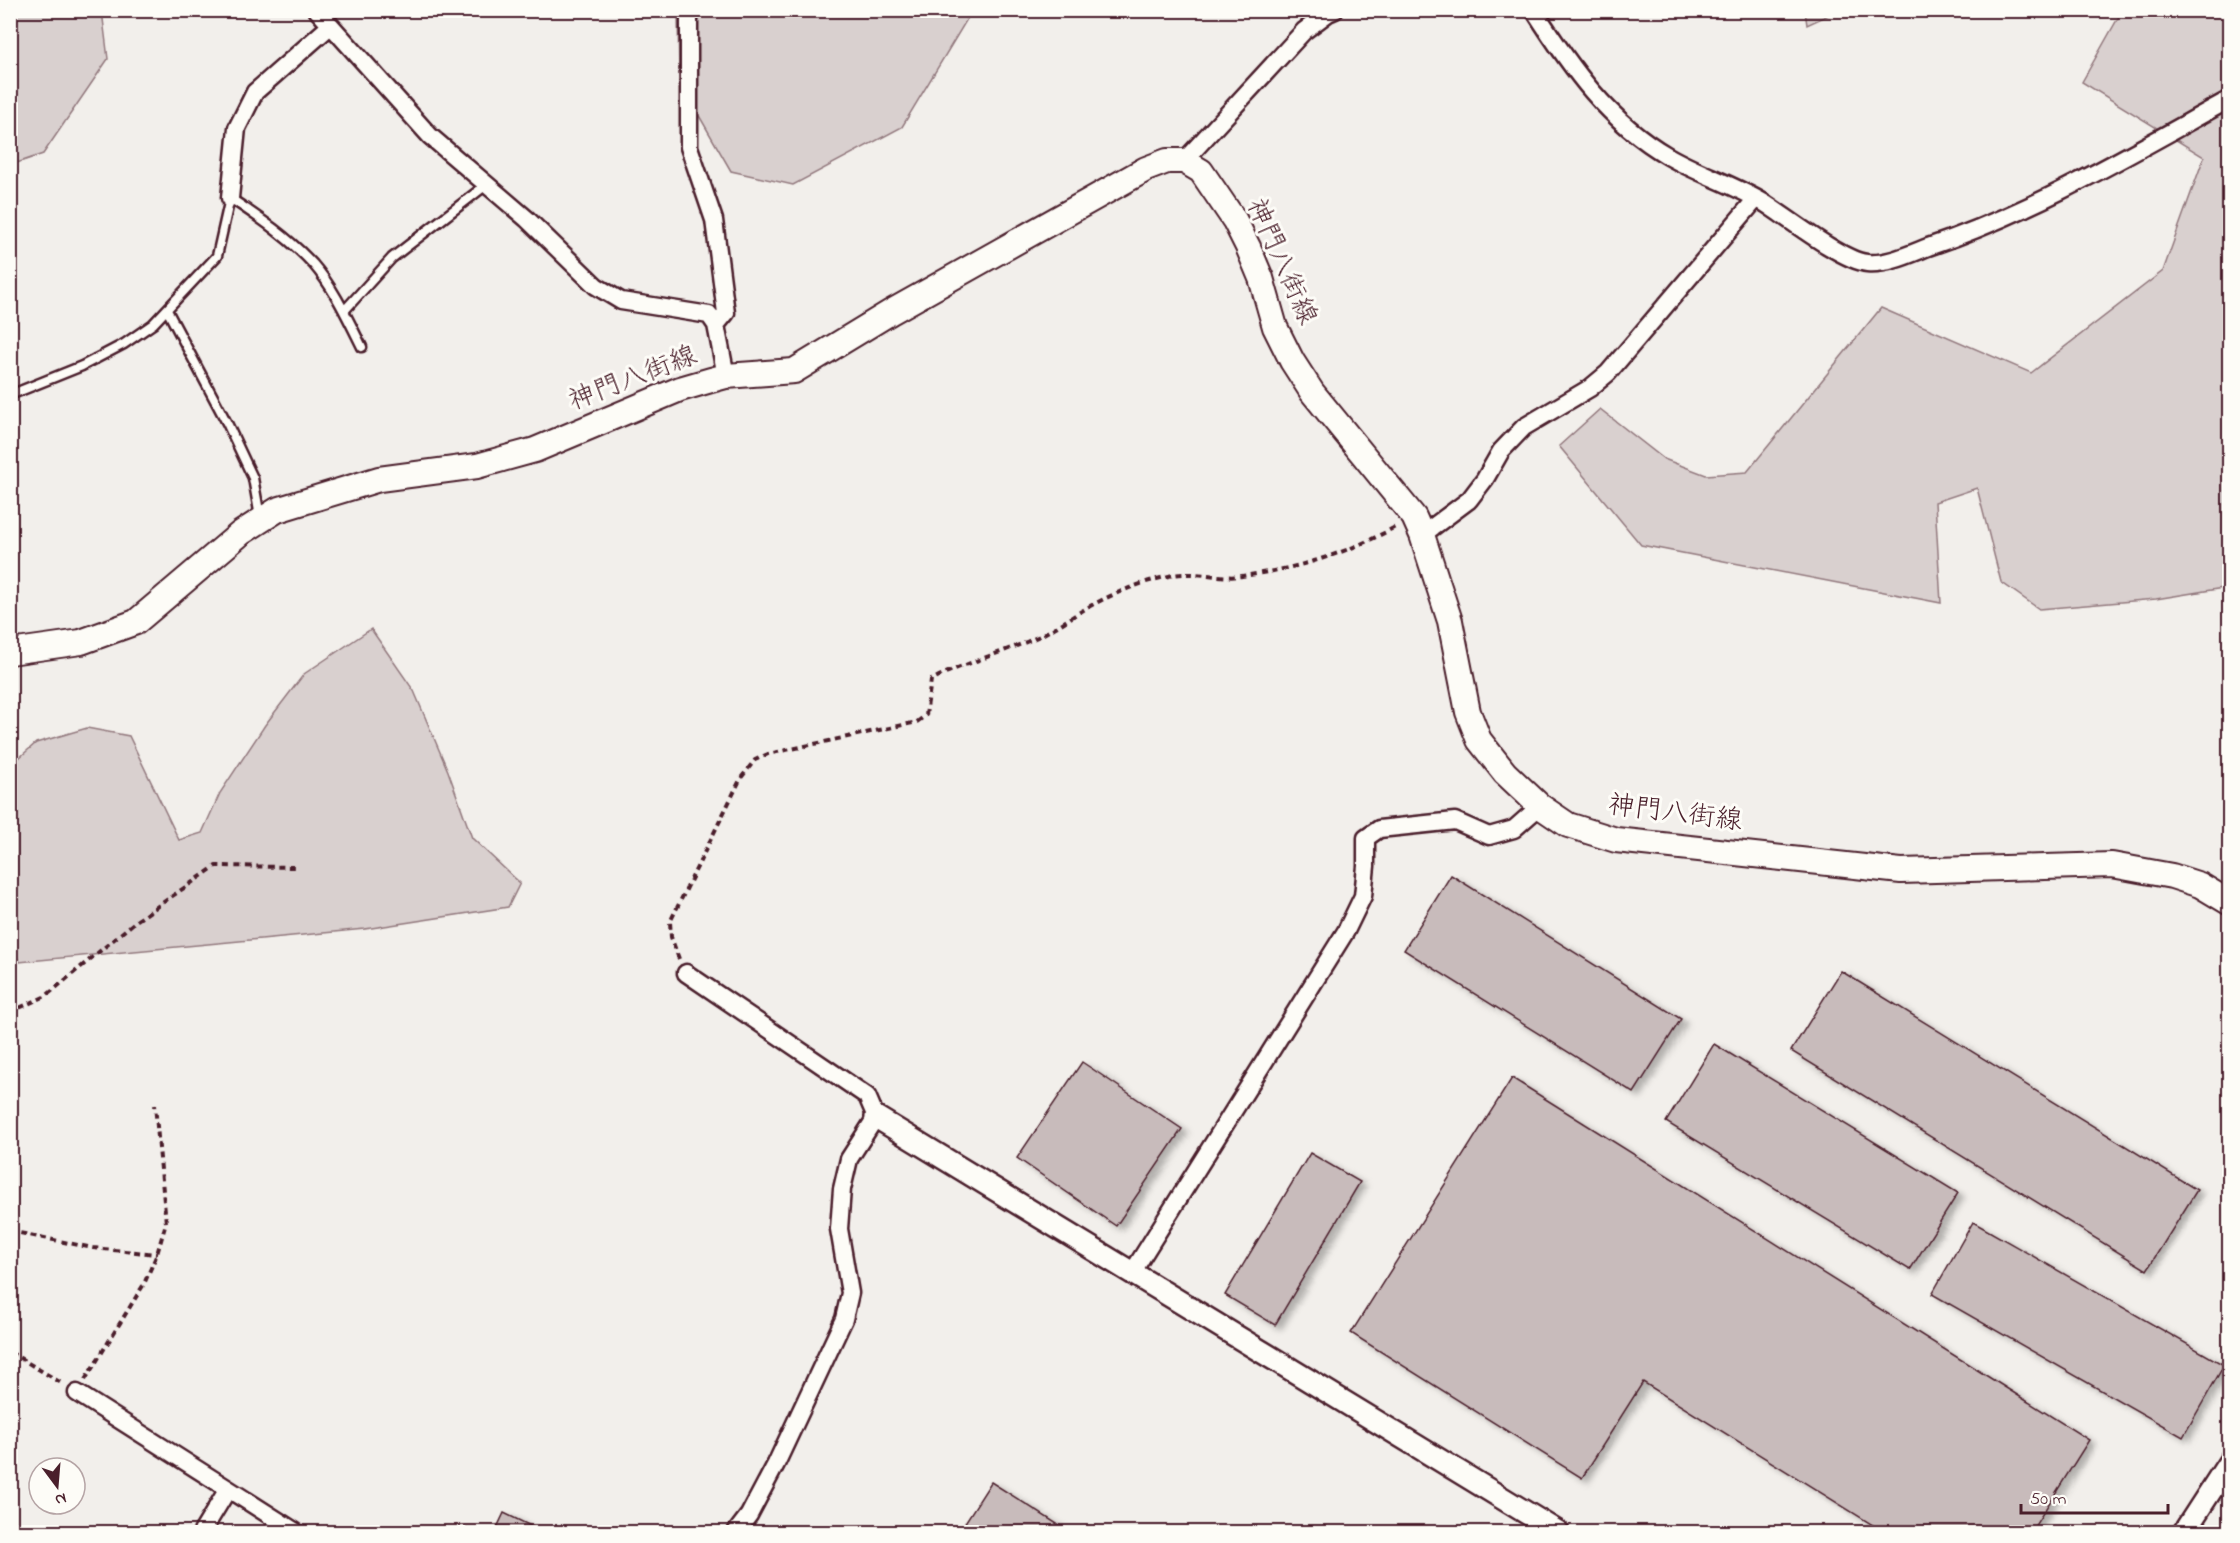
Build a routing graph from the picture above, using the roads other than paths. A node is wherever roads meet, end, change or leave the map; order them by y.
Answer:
1 (317, 10) edge
2 (689, 10) edge
3 (1335, 10) edge
4 (1534, 10) edge
5 (330, 26) junction
6 (2229, 99) edge
7 (1184, 161) junction
8 (486, 185) junction
9 (230, 198) junction
10 (1756, 199) junction
11 (167, 310) junction
12 (344, 311) junction
13 (716, 325) junction
14 (362, 347) dead end
15 (726, 376) junction
16 (10, 395) edge
17 (260, 521) junction
18 (1418, 526) junction
19 (10, 652) edge
20 (1540, 806) junction
21 (2229, 903) edge
22 (686, 973) road end
23 (876, 1117) junction
24 (1132, 1273) junction
25 (77, 1393) road end
26 (2229, 1461) edge
27 (228, 1489) junction
28 (202, 1533) edge
29 (296, 1533) edge
30 (736, 1533) edge
31 (1558, 1533) edge
32 (2184, 1533) edge

1 - 5 street
2 - 13 street
3 - 7 street
4 - 10 street
5 - 8 street
5 - 9 street
6 - 10 street
7 - 15 main road, 神門八街線
7 - 18 main road, 神門八街線
8 - 12 lane
8 - 13 street
9 - 11 lane
9 - 12 lane
10 - 18 street
11 - 16 lane
11 - 17 lane
12 - 14 lane
13 - 15 street
15 - 17 main road, 神門八街線
17 - 19 main road, 神門八街線
18 - 20 main road, 神門八街線
20 - 21 main road, 神門八街線
20 - 24 street
22 - 23 street
23 - 24 street
23 - 30 street
24 - 31 street
25 - 27 street
26 - 32 street
27 - 28 street
27 - 29 street

